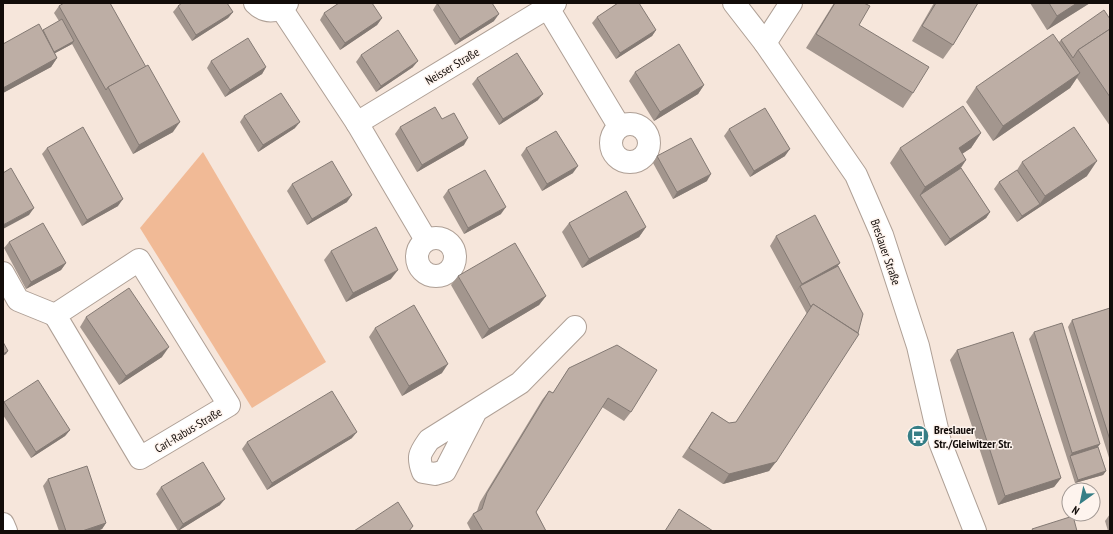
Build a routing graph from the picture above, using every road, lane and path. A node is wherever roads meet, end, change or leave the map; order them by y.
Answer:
1 (254, 3) edge
2 (734, 3) edge
3 (791, 3) edge
4 (549, 5) edge
5 (284, 6) edge
6 (764, 43) junction
7 (357, 123) junction
8 (619, 126) dead end
9 (426, 240) dead end
10 (3, 273) edge
11 (55, 315) junction
12 (575, 327) dead end
13 (476, 411) dead end
14 (3, 524) edge
15 (6, 531) edge
16 (975, 531) edge

1 - 5 street
2 - 6 street, Breslauer Straße
3 - 6 street
4 - 7 street, Neisser Straße
4 - 8 street, Neisser Straße
5 - 7 street
6 - 16 street, Breslauer Straße
7 - 9 street
10 - 11 street
11 - 11 street, Carl-Rabus-Straße
12 - 13 street
14 - 15 street

